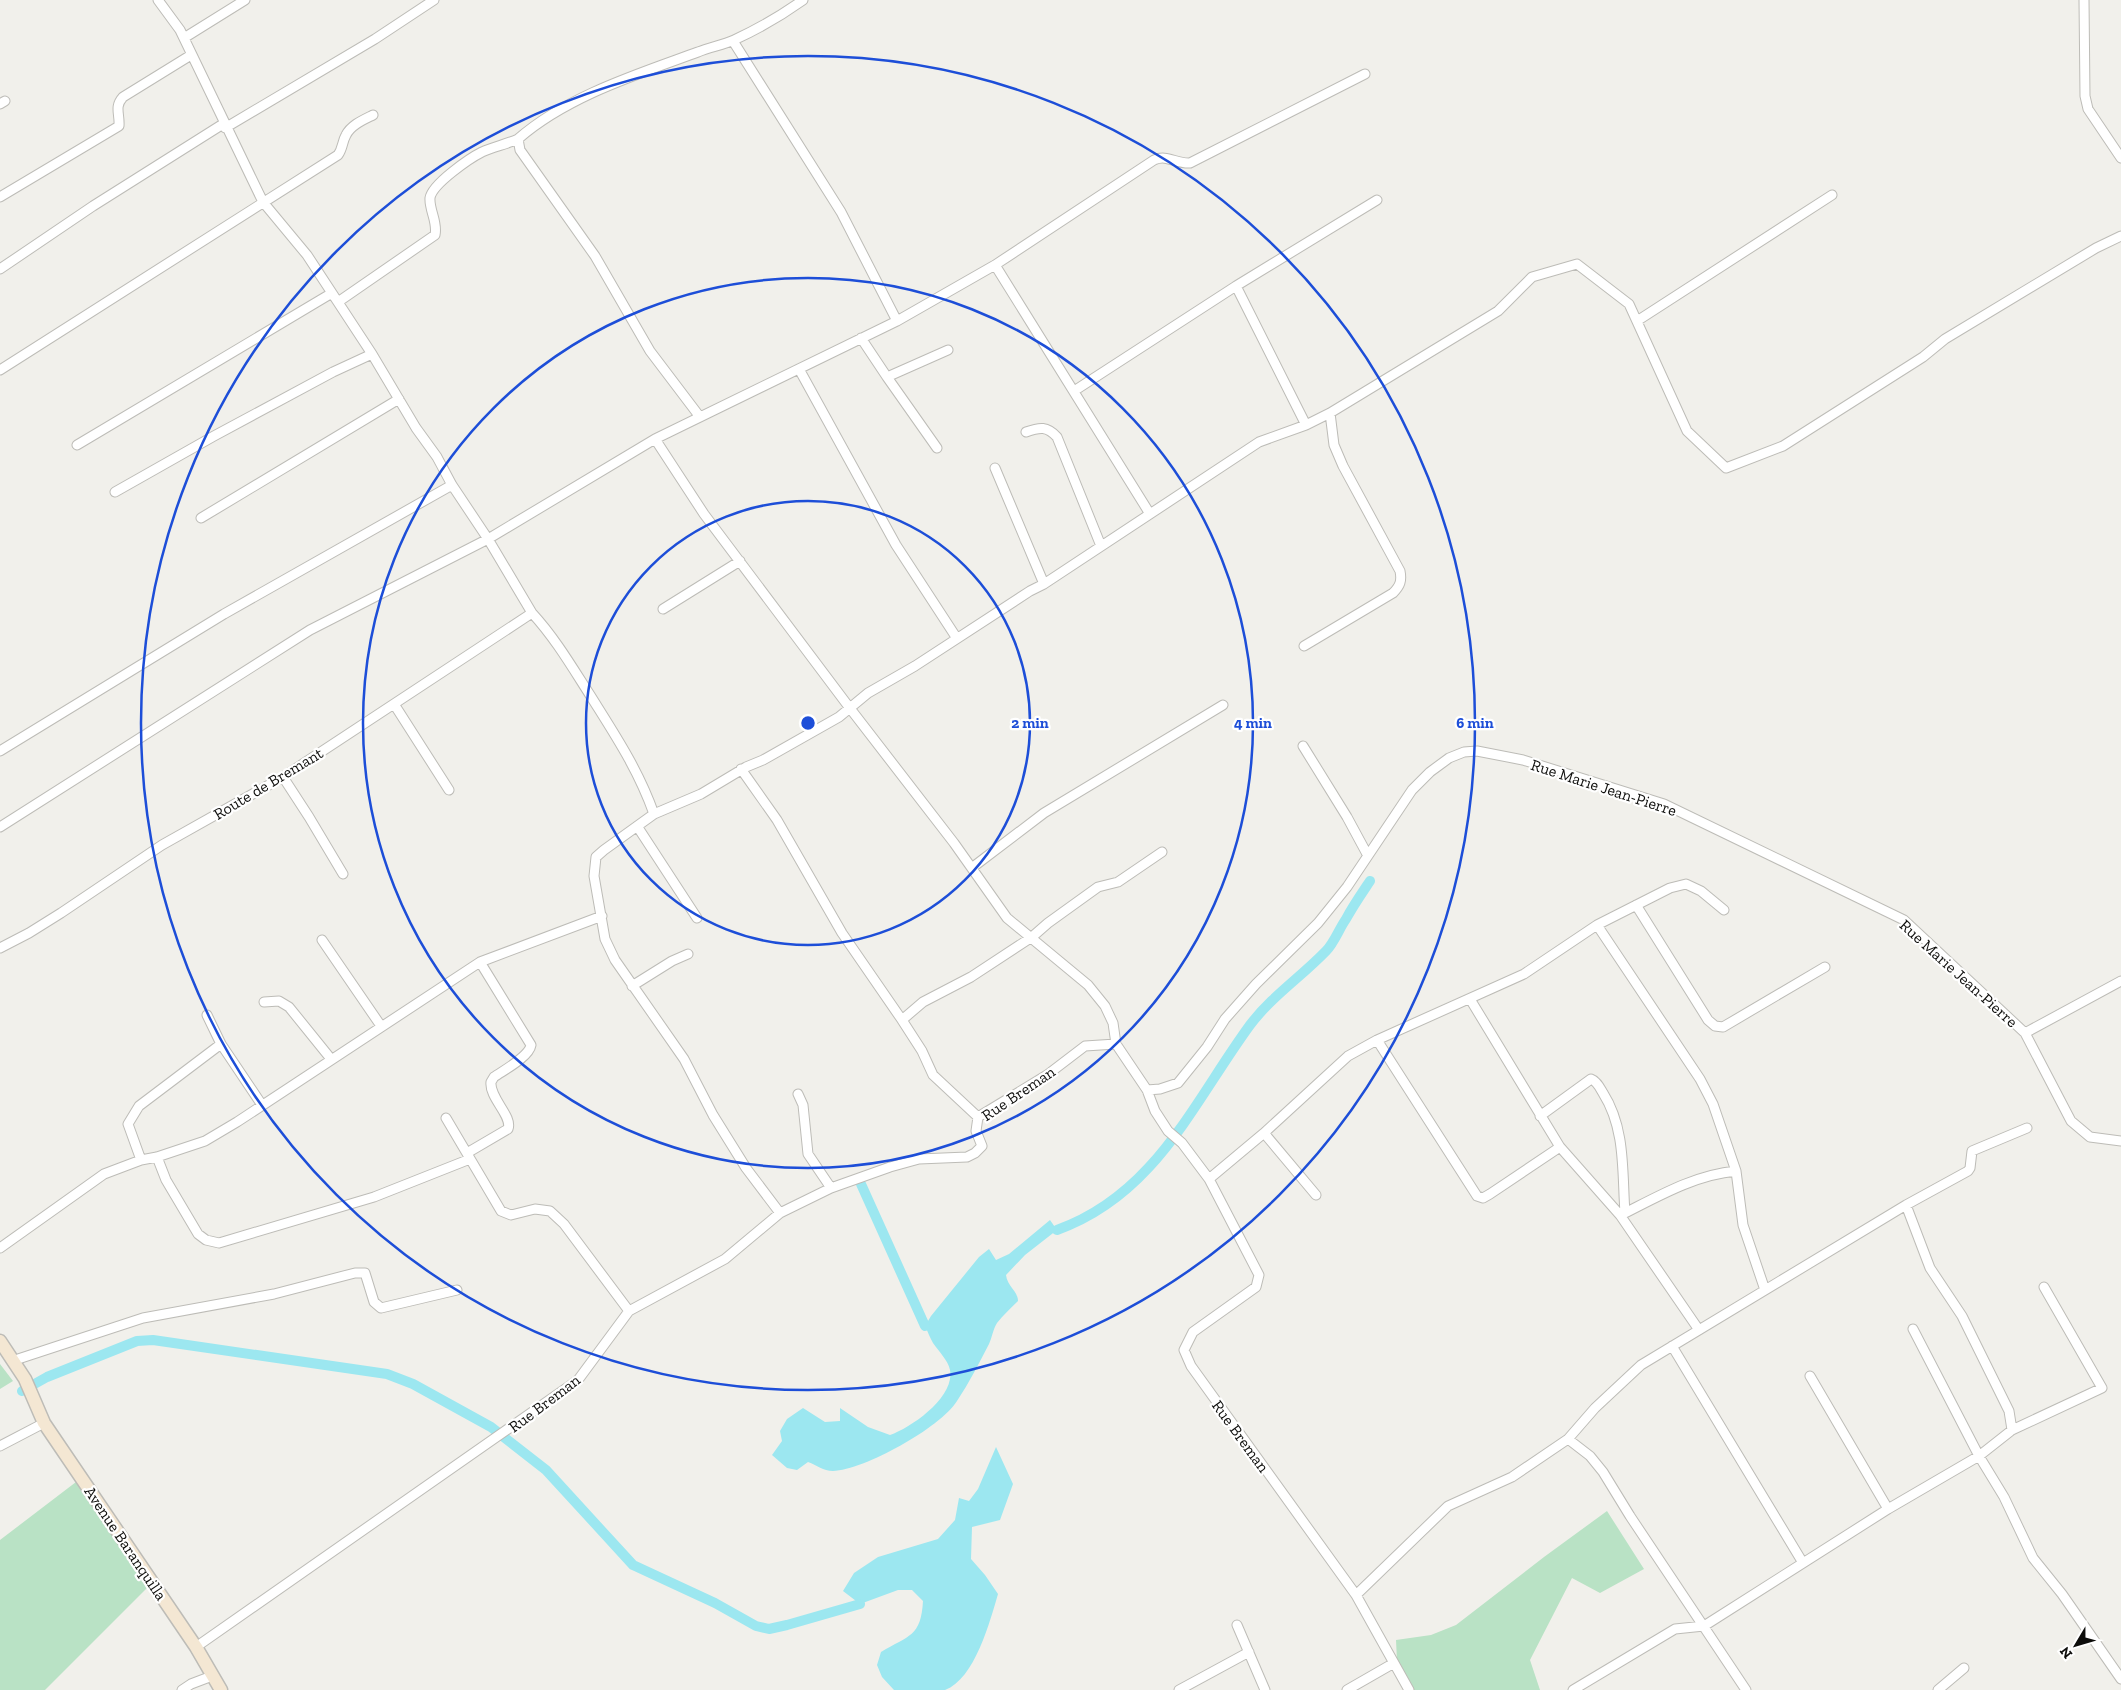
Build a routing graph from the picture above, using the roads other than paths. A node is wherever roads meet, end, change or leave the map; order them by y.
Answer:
1 (158, 0) edge
2 (245, 0) edge
3 (434, 0) edge
4 (803, 0) edge
5 (2084, 0) edge
6 (184, 38) junction
7 (732, 41) junction
8 (191, 55) junction
9 (1365, 74) dead end
10 (373, 115) dead end
11 (224, 126) junction
12 (518, 139) junction
13 (2121, 158) edge
14 (1832, 195) dead end
15 (0, 197) edge
16 (1377, 200) dead end
17 (263, 202) junction
18 (2121, 236) edge
19 (995, 265) junction
20 (0, 268) edge
21 (1236, 286) junction
22 (332, 293) junction
23 (338, 302) junction
24 (897, 321) junction
25 (1637, 321) junction
26 (861, 338) junction
27 (948, 350) dead end
28 (372, 354) junction
29 (799, 369) junction
30 (0, 370) edge
31 (886, 377) junction
32 (1074, 391) junction
33 (399, 399) junction
34 (1330, 413) junction
35 (700, 417) junction
36 (1306, 425) junction
37 (1026, 432) dead end
38 (655, 438) junction
39 (77, 445) dead end
40 (937, 448) dead end
41 (995, 468) dead end
42 (452, 485) junction
43 (115, 492) dead end
44 (1150, 514) junction
45 (201, 518) dead end
46 (488, 539) junction
47 (1101, 546) junction
48 (740, 561) junction
49 (1044, 584) junction
50 (663, 608) dead end
51 (532, 613) junction
52 (956, 637) junction
53 (1304, 646) dead end
54 (394, 704) junction
55 (1223, 705) dead end
56 (849, 707) junction
57 (1303, 746) dead end
58 (0, 750) edge
59 (741, 769) junction
60 (283, 777) junction
61 (449, 790) dead end
62 (654, 814) junction
63 (637, 826) junction
64 (0, 827) edge
65 (1162, 852) dead end
66 (1367, 854) junction
67 (973, 867) junction
68 (343, 874) dead end
69 (1636, 905) junction
70 (1724, 910) dead end
71 (602, 916) junction
72 (697, 918) dead end
73 (1597, 925) junction
74 (1032, 937) junction
75 (322, 940) dead end
76 (0, 948) edge
77 (688, 954) dead end
78 (480, 962) junction
79 (1825, 967) dead end
80 (2121, 981) edge
81 (632, 986) junction
82 (1470, 999) junction
83 (264, 1002) dead end
84 (207, 1015) dead end
85 (902, 1020) junction
86 (381, 1026) junction
87 (2025, 1033) junction
88 (1377, 1040) junction
89 (221, 1044) junction
90 (1116, 1044) junction
91 (331, 1059) junction
92 (1147, 1090) junction
93 (798, 1094) dead end
94 (262, 1105) junction
95 (1540, 1116) junction
96 (978, 1117) junction
97 (446, 1118) dead end
98 (2027, 1128) dead end
99 (1264, 1133) junction
100 (2121, 1141) edge
101 (1560, 1147) junction
102 (468, 1156) junction
103 (157, 1157) junction
104 (141, 1160) junction
105 (1736, 1171) junction
106 (1209, 1179) junction
107 (831, 1188) junction
108 (1316, 1195) dead end
109 (1906, 1205) junction
110 (780, 1213) junction
111 (1623, 1214) junction
112 (0, 1248) edge
113 (2044, 1287) dead end
114 (457, 1290) dead end
115 (1765, 1290) junction
116 (629, 1311) junction
117 (1913, 1329) dead end
118 (1699, 1330) junction
119 (0, 1341) edge
120 (1672, 1346) junction
121 (12, 1361) junction
122 (1810, 1376) dead end
123 (44, 1422) junction
124 (2012, 1430) junction
125 (1568, 1439) junction
126 (0, 1446) edge
127 (1980, 1456) junction
128 (1888, 1509) junction
129 (1803, 1564) junction
130 (1356, 1595) junction
131 (1237, 1624) dead end
132 (1704, 1626) junction
133 (196, 1647) junction
134 (1249, 1652) junction
135 (1394, 1662) junction
136 (1964, 1668) dead end
137 (212, 1676) junction
138 (2121, 1679) edge
139 (182, 1690) edge
140 (221, 1690) edge
141 (1179, 1690) edge
142 (1265, 1690) edge
143 (1347, 1690) edge
144 (1409, 1690) edge
145 (1573, 1690) edge
146 (1746, 1690) edge
147 (1938, 1690) edge

1 - 6 street
2 - 6 street
3 - 11 street
4 - 7 street
5 - 13 street
6 - 8 street
7 - 12 street
7 - 24 street
8 - 11 street
8 - 15 street
9 - 19 street
10 - 17 street
11 - 17 street
11 - 20 street
12 - 23 street
12 - 35 street
14 - 25 street
16 - 21 street
17 - 22 street
17 - 30 street
18 - 25 street
19 - 24 street
19 - 32 street
21 - 32 street
21 - 36 street
22 - 23 street
22 - 39 street
23 - 28 street
24 - 26 street
25 - 34 street
26 - 29 street
26 - 31 street
27 - 31 street
28 - 33 street
28 - 43 street
29 - 35 street
29 - 52 street
31 - 40 street
32 - 44 street
33 - 42 street
33 - 45 street
34 - 36 street
34 - 53 street
35 - 38 street
36 - 44 street
37 - 47 street
38 - 46 street
38 - 48 street
41 - 49 street
42 - 46 street
42 - 58 street
44 - 47 street
46 - 51 street
46 - 64 street
47 - 49 street
48 - 50 street
48 - 56 street
49 - 52 street
51 - 54 street, Route de Bremant
51 - 62 street
52 - 56 street
54 - 60 street, Route de Bremant
54 - 61 street
55 - 67 street
56 - 59 street
56 - 67 street
57 - 66 street
59 - 62 street
59 - 85 street
60 - 68 street
60 - 76 street, Route de Bremant
62 - 63 street
63 - 71 street
63 - 72 street
65 - 74 street
66 - 87 street, Rue Marie Jean-Pierre
66 - 92 street, Rue Marie Jean-Pierre
67 - 74 street
69 - 70 street
69 - 73 street
69 - 79 street
71 - 78 street
71 - 81 street
73 - 82 street
73 - 105 street
74 - 85 street
74 - 90 street
75 - 86 street
77 - 81 street
78 - 86 street
78 - 102 street
80 - 87 street
81 - 110 street
82 - 88 street
82 - 95 street
83 - 91 street
84 - 89 street
85 - 96 street
86 - 91 street
87 - 100 street, Rue Marie Jean-Pierre
88 - 99 street
88 - 101 street
89 - 94 street
89 - 104 street
90 - 92 street, Rue Breman
90 - 96 street, Rue Breman
91 - 94 street
92 - 106 street, Rue Breman
93 - 107 street
94 - 103 street
95 - 101 street
95 - 111 street
96 - 107 street, Rue Breman
97 - 102 street
98 - 109 street
99 - 106 street
99 - 108 street
101 - 111 street
102 - 103 street
102 - 116 street
103 - 104 street
104 - 112 street
105 - 111 street
105 - 115 street
106 - 130 street, Rue Breman
107 - 110 street, Rue Breman
109 - 115 street
109 - 124 street
110 - 116 street, Rue Breman
111 - 118 street
113 - 124 street
114 - 121 street
115 - 118 street
116 - 133 street, Rue Breman
117 - 127 street
118 - 120 street
119 - 121 main road, Avenue Baranquilla
120 - 125 street
120 - 129 street
121 - 123 main road, Avenue Baranquilla
122 - 128 street
123 - 126 street
123 - 133 main road, Avenue Baranquilla
124 - 127 street
125 - 130 street
125 - 132 street
127 - 128 street
127 - 138 street
128 - 129 street
129 - 132 street
130 - 135 street, Rue Breman
131 - 134 street
132 - 145 street
132 - 146 street
133 - 137 main road, Avenue Baranquilla
134 - 141 street
134 - 142 street
135 - 143 street
135 - 144 street, Rue Breman
136 - 147 street
137 - 139 street
137 - 140 main road, Avenue Baranquilla

